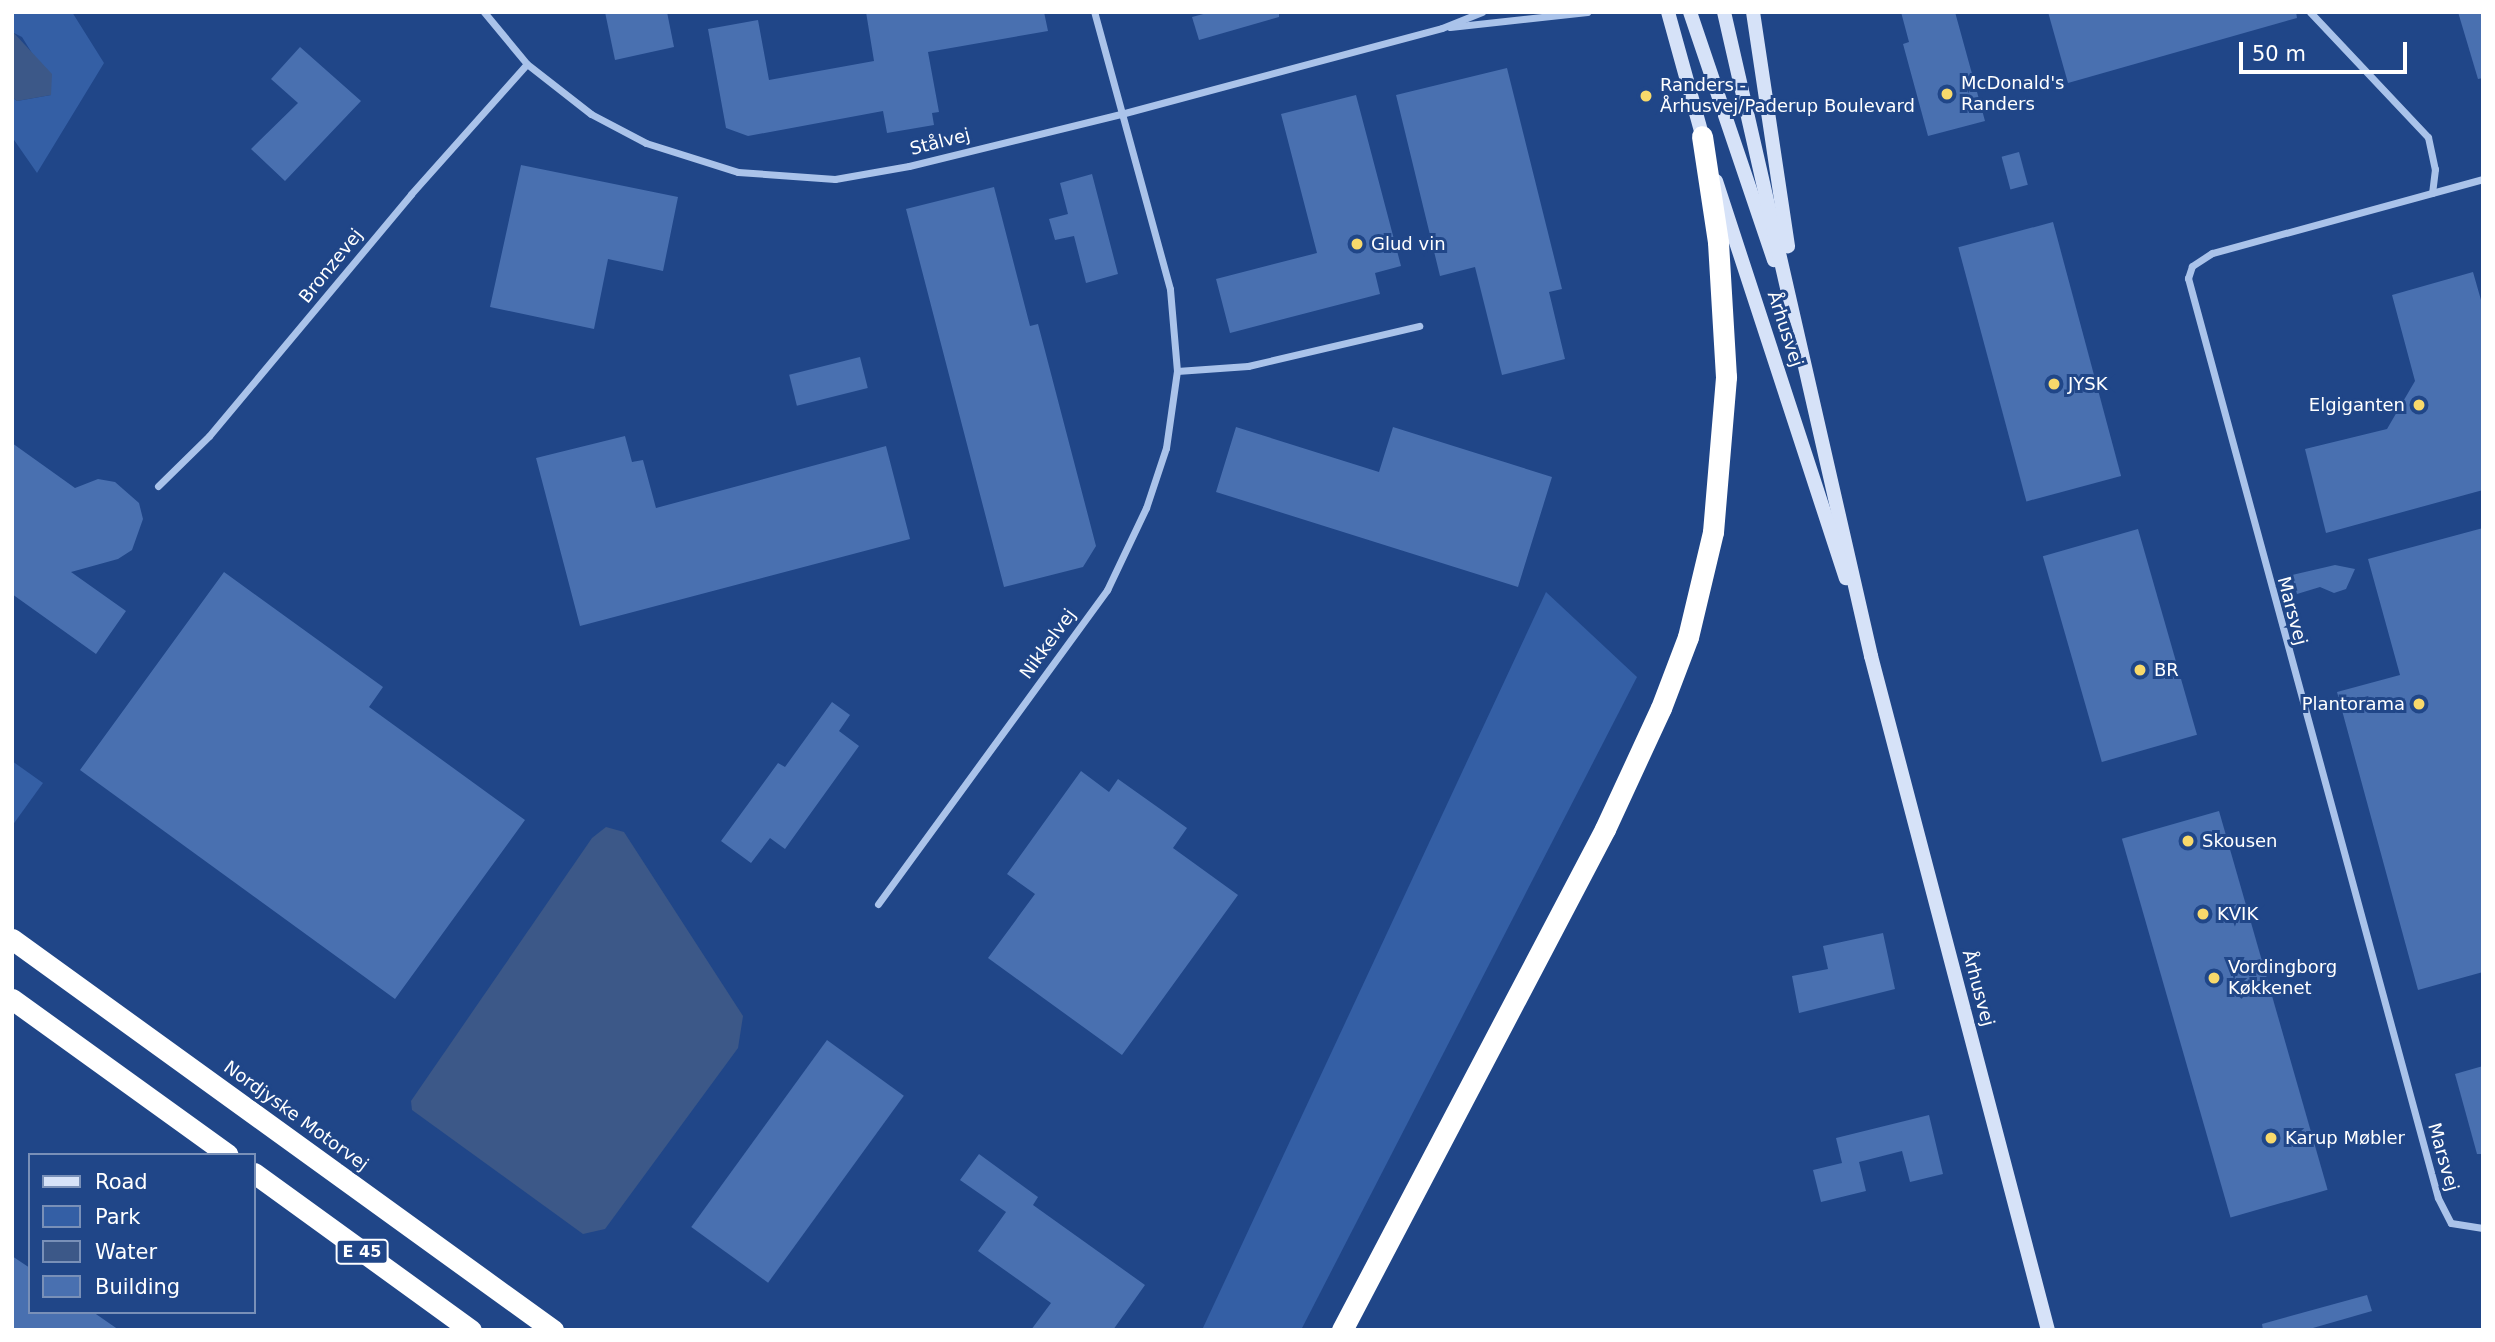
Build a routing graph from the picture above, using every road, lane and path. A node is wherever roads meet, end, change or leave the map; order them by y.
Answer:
1 (484, 12) edge
2 (1094, 12) edge
3 (1482, 12) edge
4 (1587, 12) edge
5 (1668, 12) edge
6 (1690, 12) edge
7 (1724, 12) edge
8 (1752, 12) edge
9 (2310, 12) edge
10 (1442, 28) junction
11 (527, 64) junction
12 (1121, 114) junction
13 (1702, 136) junction
14 (2483, 179) edge
15 (2432, 192) junction
16 (1419, 326) dead end
17 (1800, 334) junction
18 (1177, 371) junction
19 (158, 486) dead end
20 (1871, 656) junction
21 (878, 904) dead end
22 (12, 939) edge
23 (12, 999) edge
24 (225, 1153) edge
25 (256, 1174) edge
26 (2483, 1228) edge
27 (471, 1330) edge
28 (554, 1330) edge
29 (1342, 1330) edge
30 (2048, 1330) edge

1 - 11 street, Stålvej
2 - 12 street, Nikkelvej
3 - 10 street, Stålvej
4 - 10 street, Stålvej
5 - 13 main road, Århusvej
6 - 17 main road
7 - 17 main road, Århusvej
8 - 17 main road
9 - 15 street
10 - 12 street, Stålvej
11 - 12 street, Stålvej
11 - 19 street, Bronzevej
12 - 18 street, Nikkelvej
13 - 20 main road, Århusvej
13 - 29 highway
14 - 15 street, Marsvej
15 - 26 street, Marsvej
16 - 18 street
17 - 20 main road, Århusvej
18 - 21 street, Nikkelvej
20 - 30 main road, Århusvej
22 - 28 highway, Nordjyske Motorvej / E 45
23 - 24 highway
25 - 27 highway, E 45

